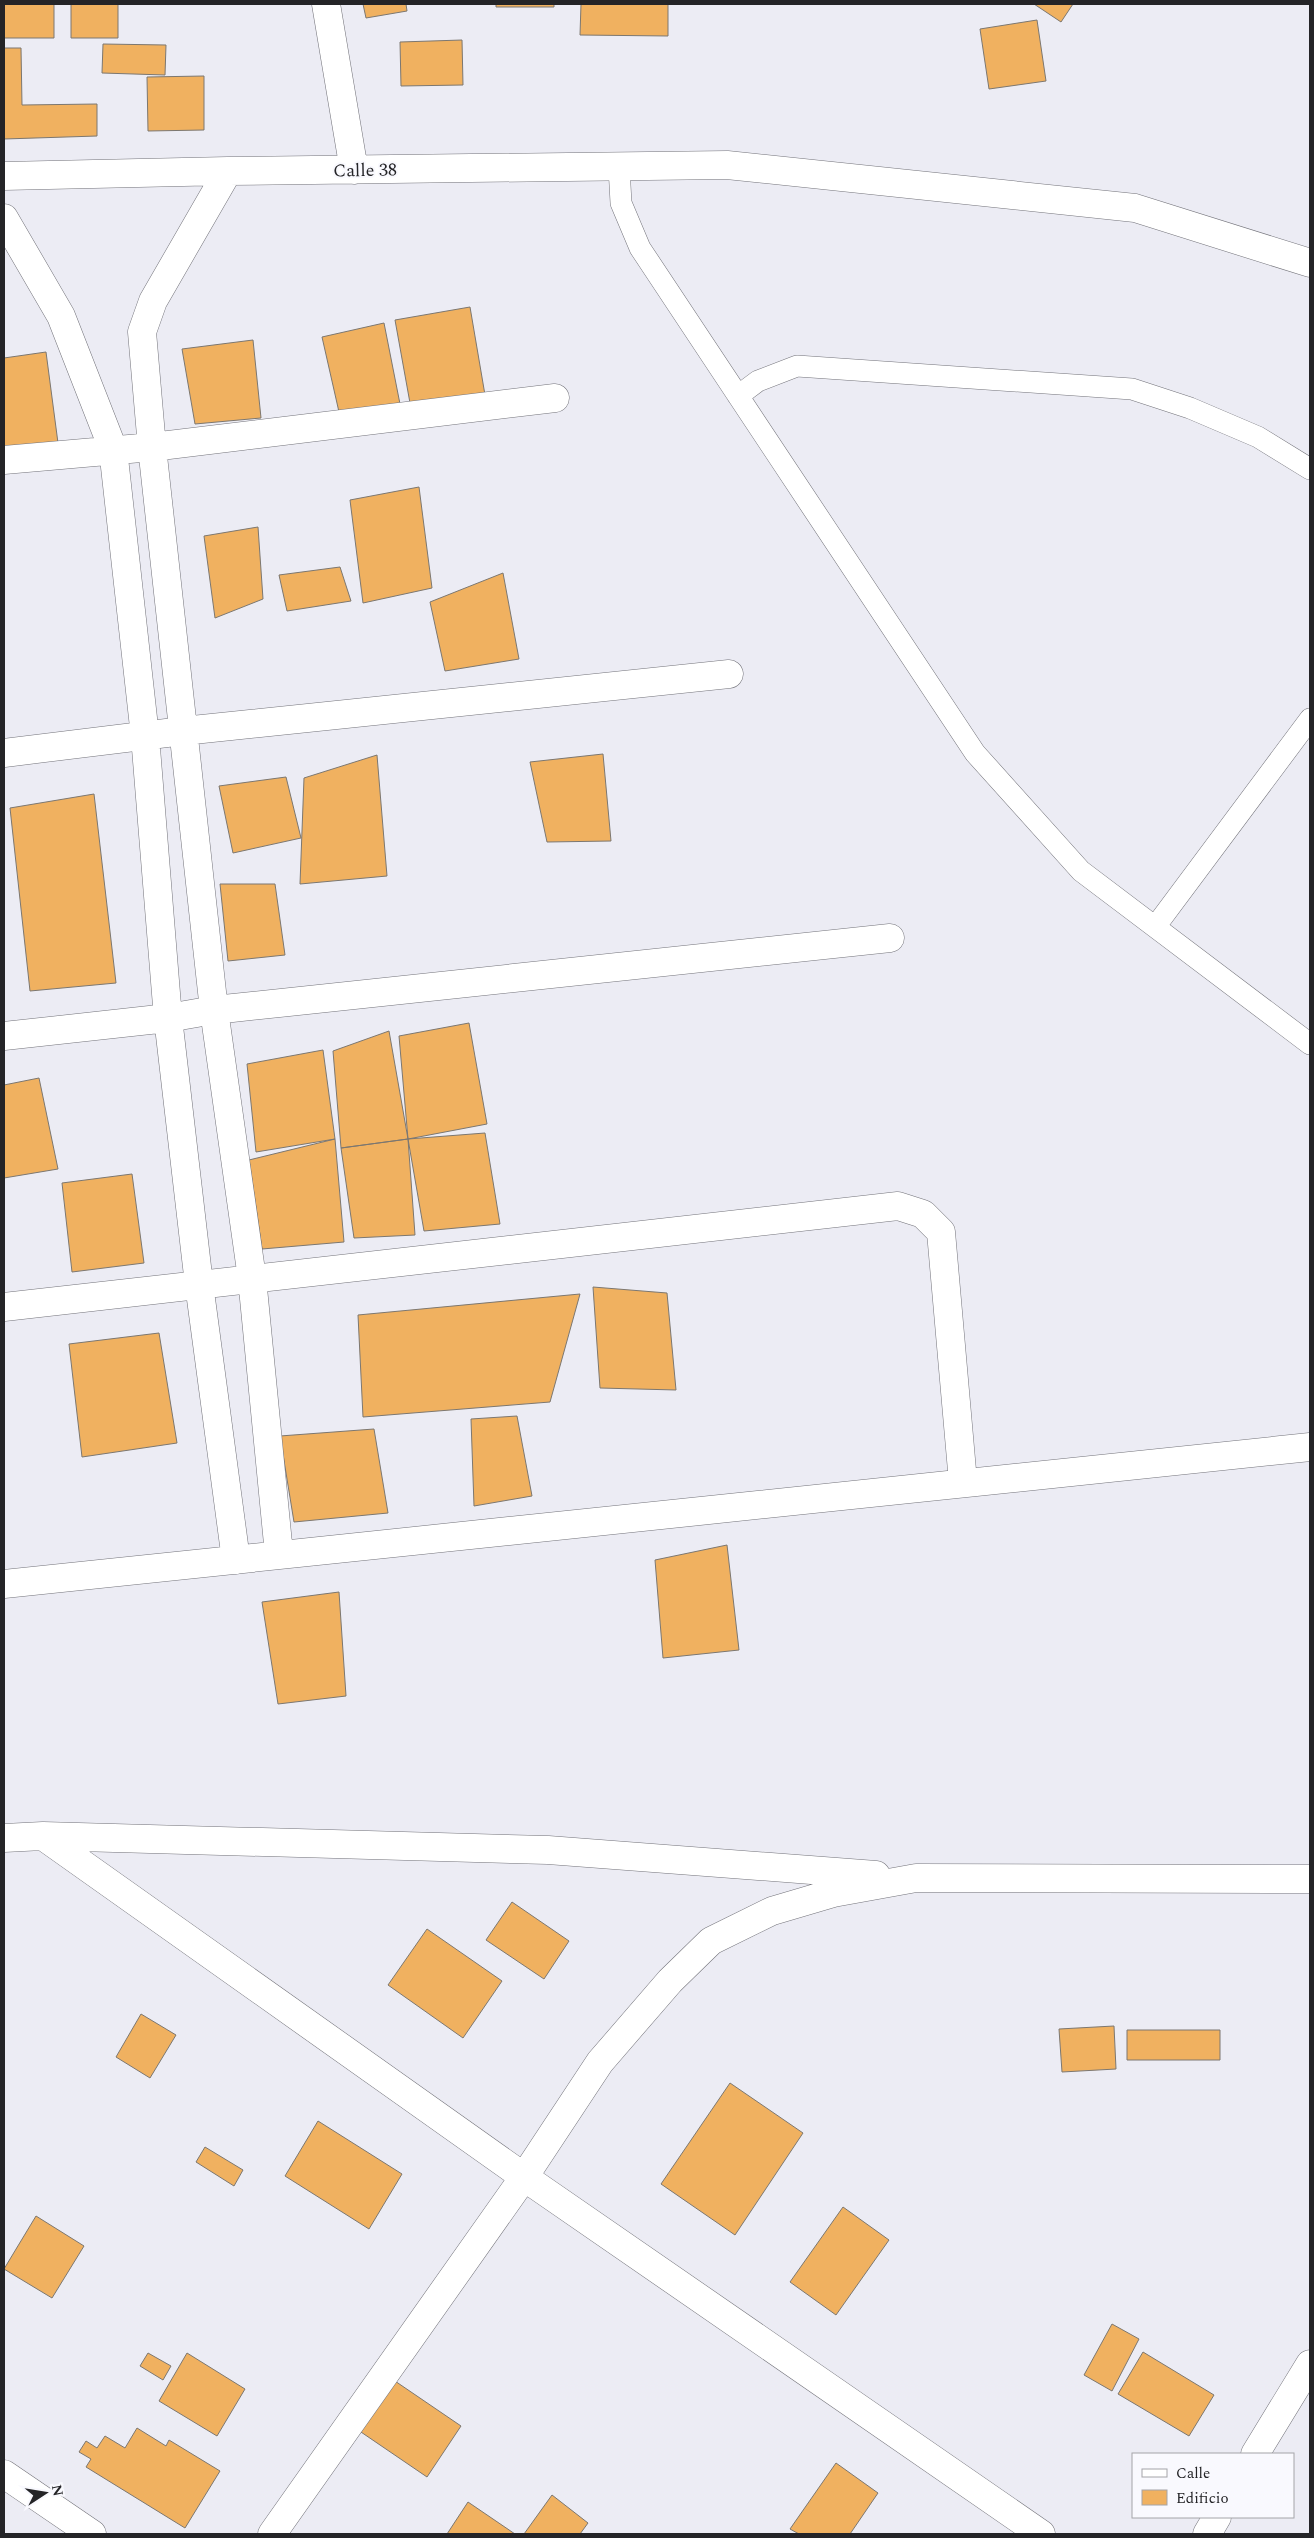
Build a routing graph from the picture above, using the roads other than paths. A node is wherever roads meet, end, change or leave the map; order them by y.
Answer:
1 (326, 4) edge
2 (619, 167) junction
3 (354, 170) junction
4 (228, 171) junction
5 (4, 176) edge
6 (4, 218) edge
7 (1310, 263) edge
8 (738, 396) junction
9 (555, 398) dead end
10 (152, 447) junction
11 (113, 449) junction
12 (4, 460) edge
13 (1310, 469) edge
14 (729, 674) dead end
15 (1310, 719) edge
16 (183, 731) junction
17 (146, 736) junction
18 (4, 753) edge
19 (1155, 927) junction
20 (890, 938) dead end
21 (214, 1010) junction
22 (168, 1018) junction
23 (4, 1036) edge
24 (1310, 1044) edge
25 (252, 1278) junction
26 (199, 1284) junction
27 (4, 1307) edge
28 (1310, 1446) edge
29 (963, 1482) junction
30 (279, 1554) junction
31 (236, 1560) junction
32 (4, 1584) edge
33 (42, 1836) junction
34 (4, 1838) edge
35 (916, 1878) junction
36 (1310, 1879) edge
37 (524, 2177) junction
38 (1310, 2364) edge
39 (1256, 2453) edge
40 (4, 2474) edge
41 (1216, 2518) edge
42 (92, 2534) edge
43 (272, 2534) edge
44 (1042, 2534) edge
45 (1207, 2534) edge

1 - 3 street
2 - 3 street, Calle 38
2 - 7 street, Calle 38
2 - 8 lane
3 - 4 street, Calle 38
4 - 5 street, Calle 38
4 - 10 street
6 - 11 street
8 - 13 lane
8 - 19 lane
9 - 10 street
10 - 11 street
10 - 16 street
11 - 12 street
11 - 17 street
14 - 16 street
15 - 19 lane
16 - 17 street
16 - 21 street
17 - 18 street
17 - 22 street
19 - 24 lane
20 - 21 street
21 - 22 street
21 - 25 street
22 - 23 street
22 - 26 street
25 - 26 street
25 - 29 street
25 - 30 street
26 - 27 street
26 - 31 street
28 - 29 street
29 - 30 street
30 - 31 street
31 - 32 street
33 - 34 street
33 - 35 street
33 - 37 street
35 - 36 street
35 - 37 street
37 - 43 street
37 - 44 street
38 - 39 street
40 - 42 street
41 - 45 street

